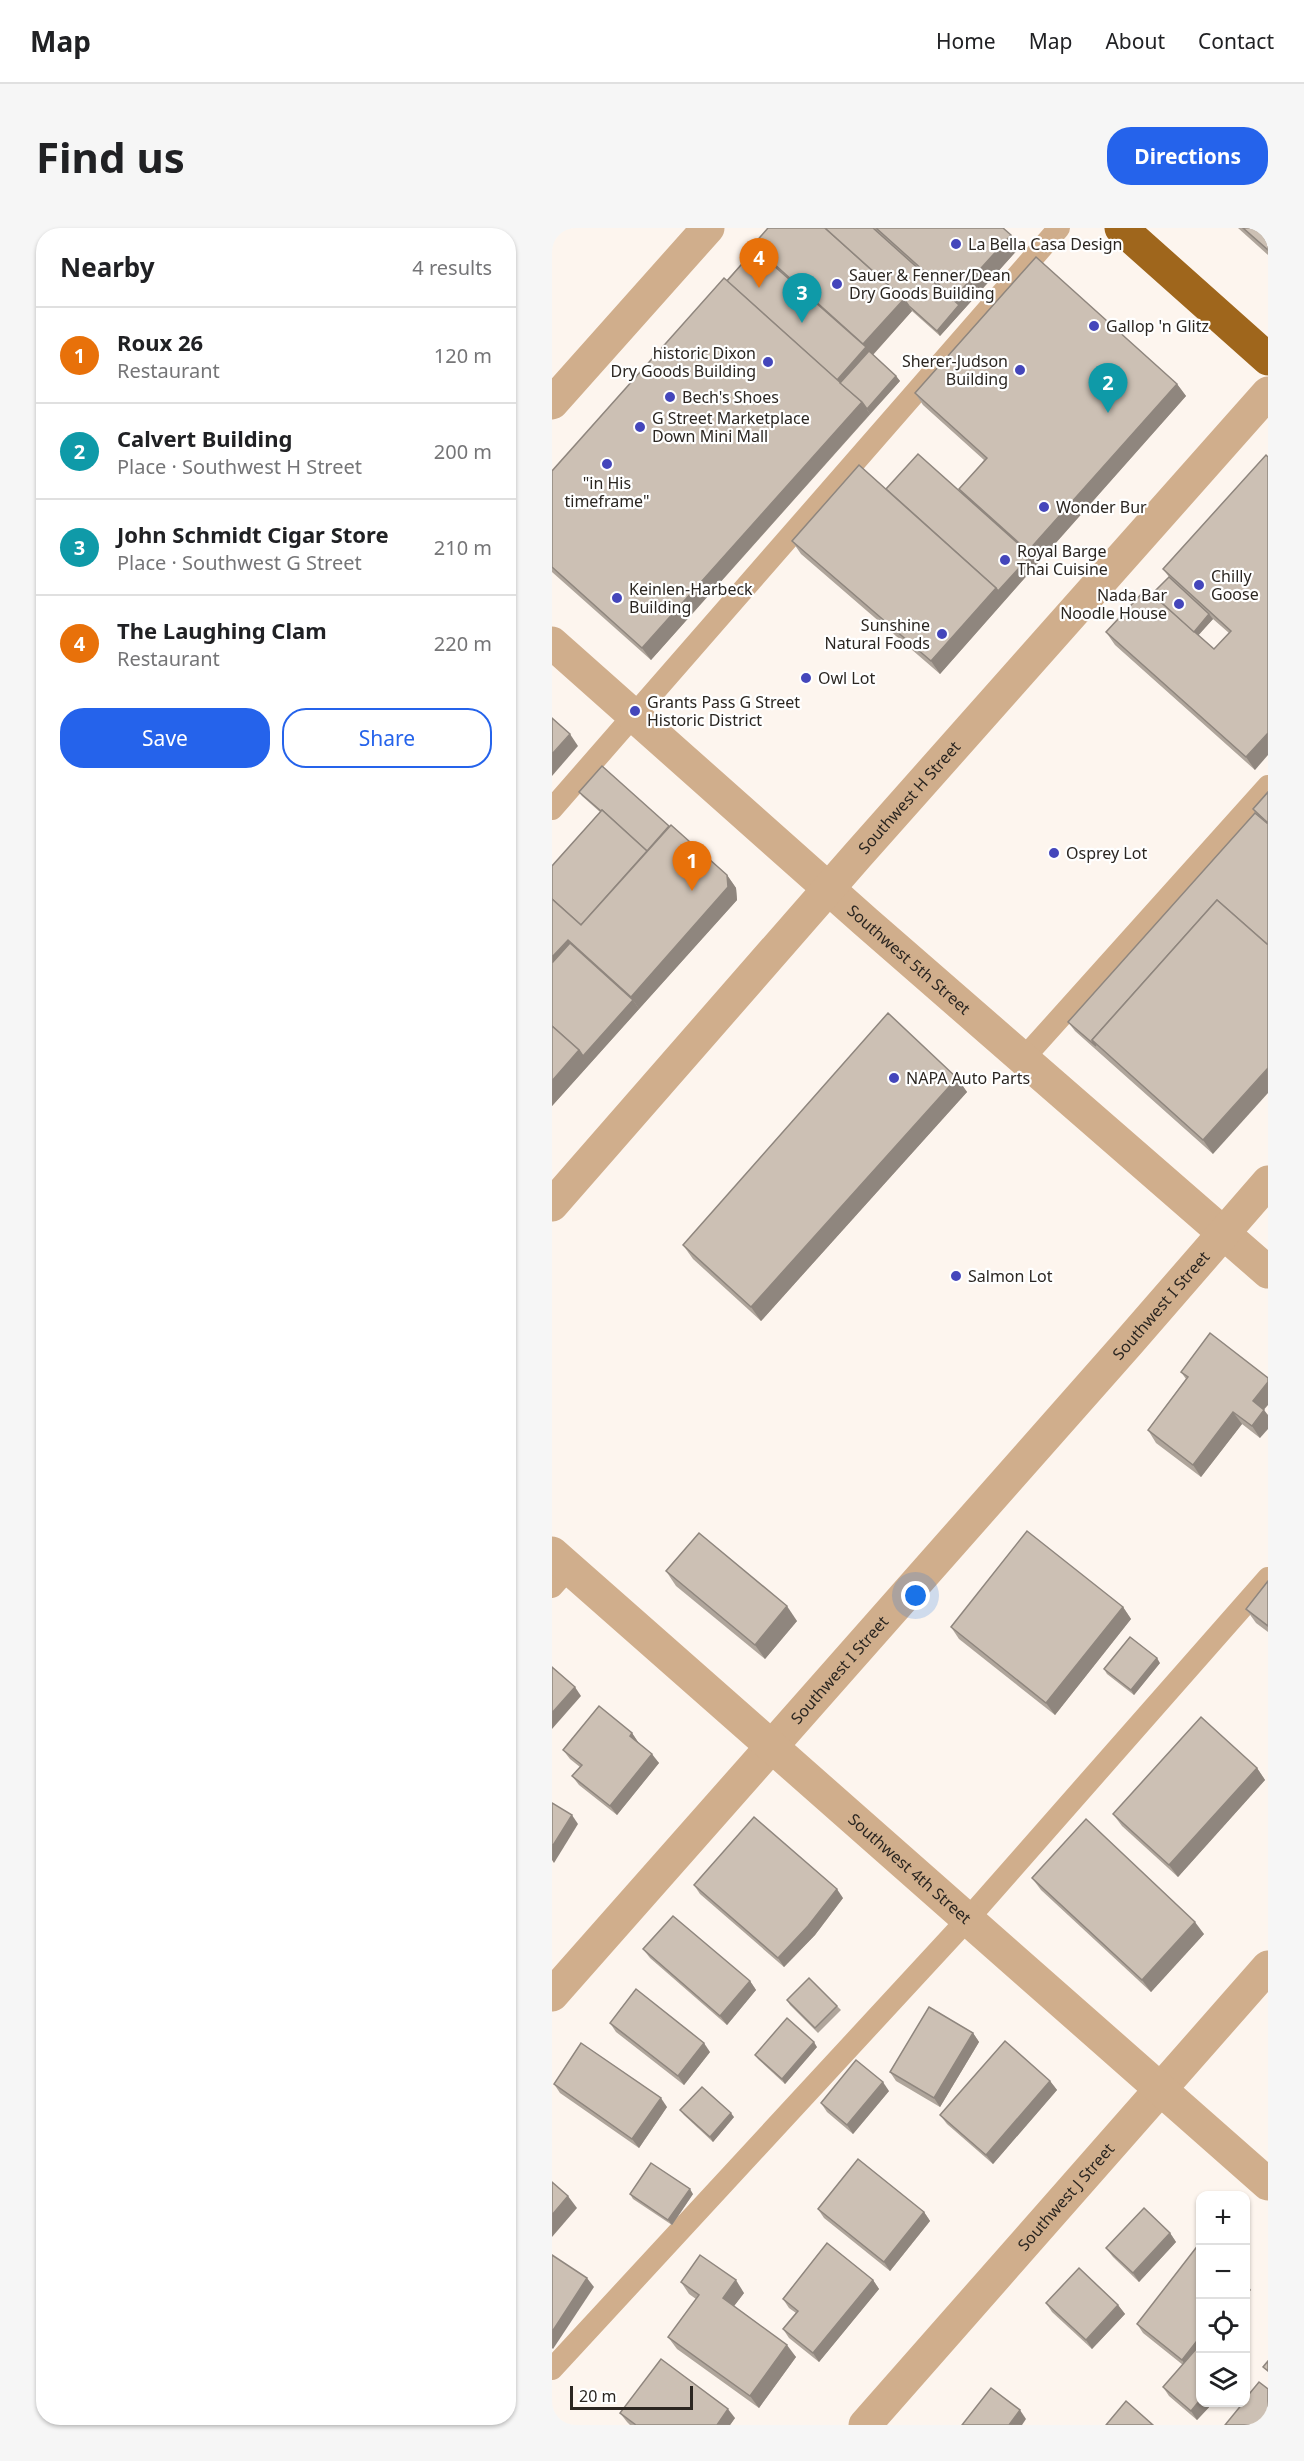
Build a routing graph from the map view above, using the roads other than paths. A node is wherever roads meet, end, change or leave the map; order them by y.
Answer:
1 (1059, 228) edge
2 (1121, 228) edge
3 (699, 231) edge
4 (1268, 359) edge
5 (1268, 393) edge
6 (552, 404) edge
7 (552, 643) edge
8 (634, 717) junction
9 (1268, 786) edge
10 (552, 809) edge
11 (828, 888) junction
12 (1023, 1059) junction
13 (1268, 1182) edge
14 (552, 1205) edge
15 (1222, 1234) junction
16 (1268, 1272) edge
17 (558, 1569) edge
18 (1268, 1578) edge
19 (771, 1747) junction
20 (967, 1920) junction
21 (1268, 1967) edge
22 (552, 1995) edge
23 (1161, 2089) junction
24 (1268, 2184) edge
25 (552, 2369) edge
26 (865, 2425) edge

1 - 8 lane
2 - 4 highway
3 - 6 street
5 - 11 street, Southwest H Street
7 - 8 street, Southwest 5th Street
8 - 10 lane
8 - 11 street, Southwest 5th Street
9 - 12 lane
11 - 12 street, Southwest 5th Street
11 - 14 street, Southwest H Street
12 - 15 street, Southwest 5th Street
13 - 15 street, Southwest I Street
15 - 16 street, Southwest 5th Street
15 - 19 street, Southwest I Street
17 - 19 street, Southwest 4th Street
18 - 20 lane
19 - 20 street, Southwest 4th Street
19 - 22 street, Southwest I Street
20 - 23 street, Southwest 4th Street
20 - 25 lane
21 - 23 street, Southwest J Street
23 - 24 street, Southwest 4th Street
23 - 26 street, Southwest J Street

